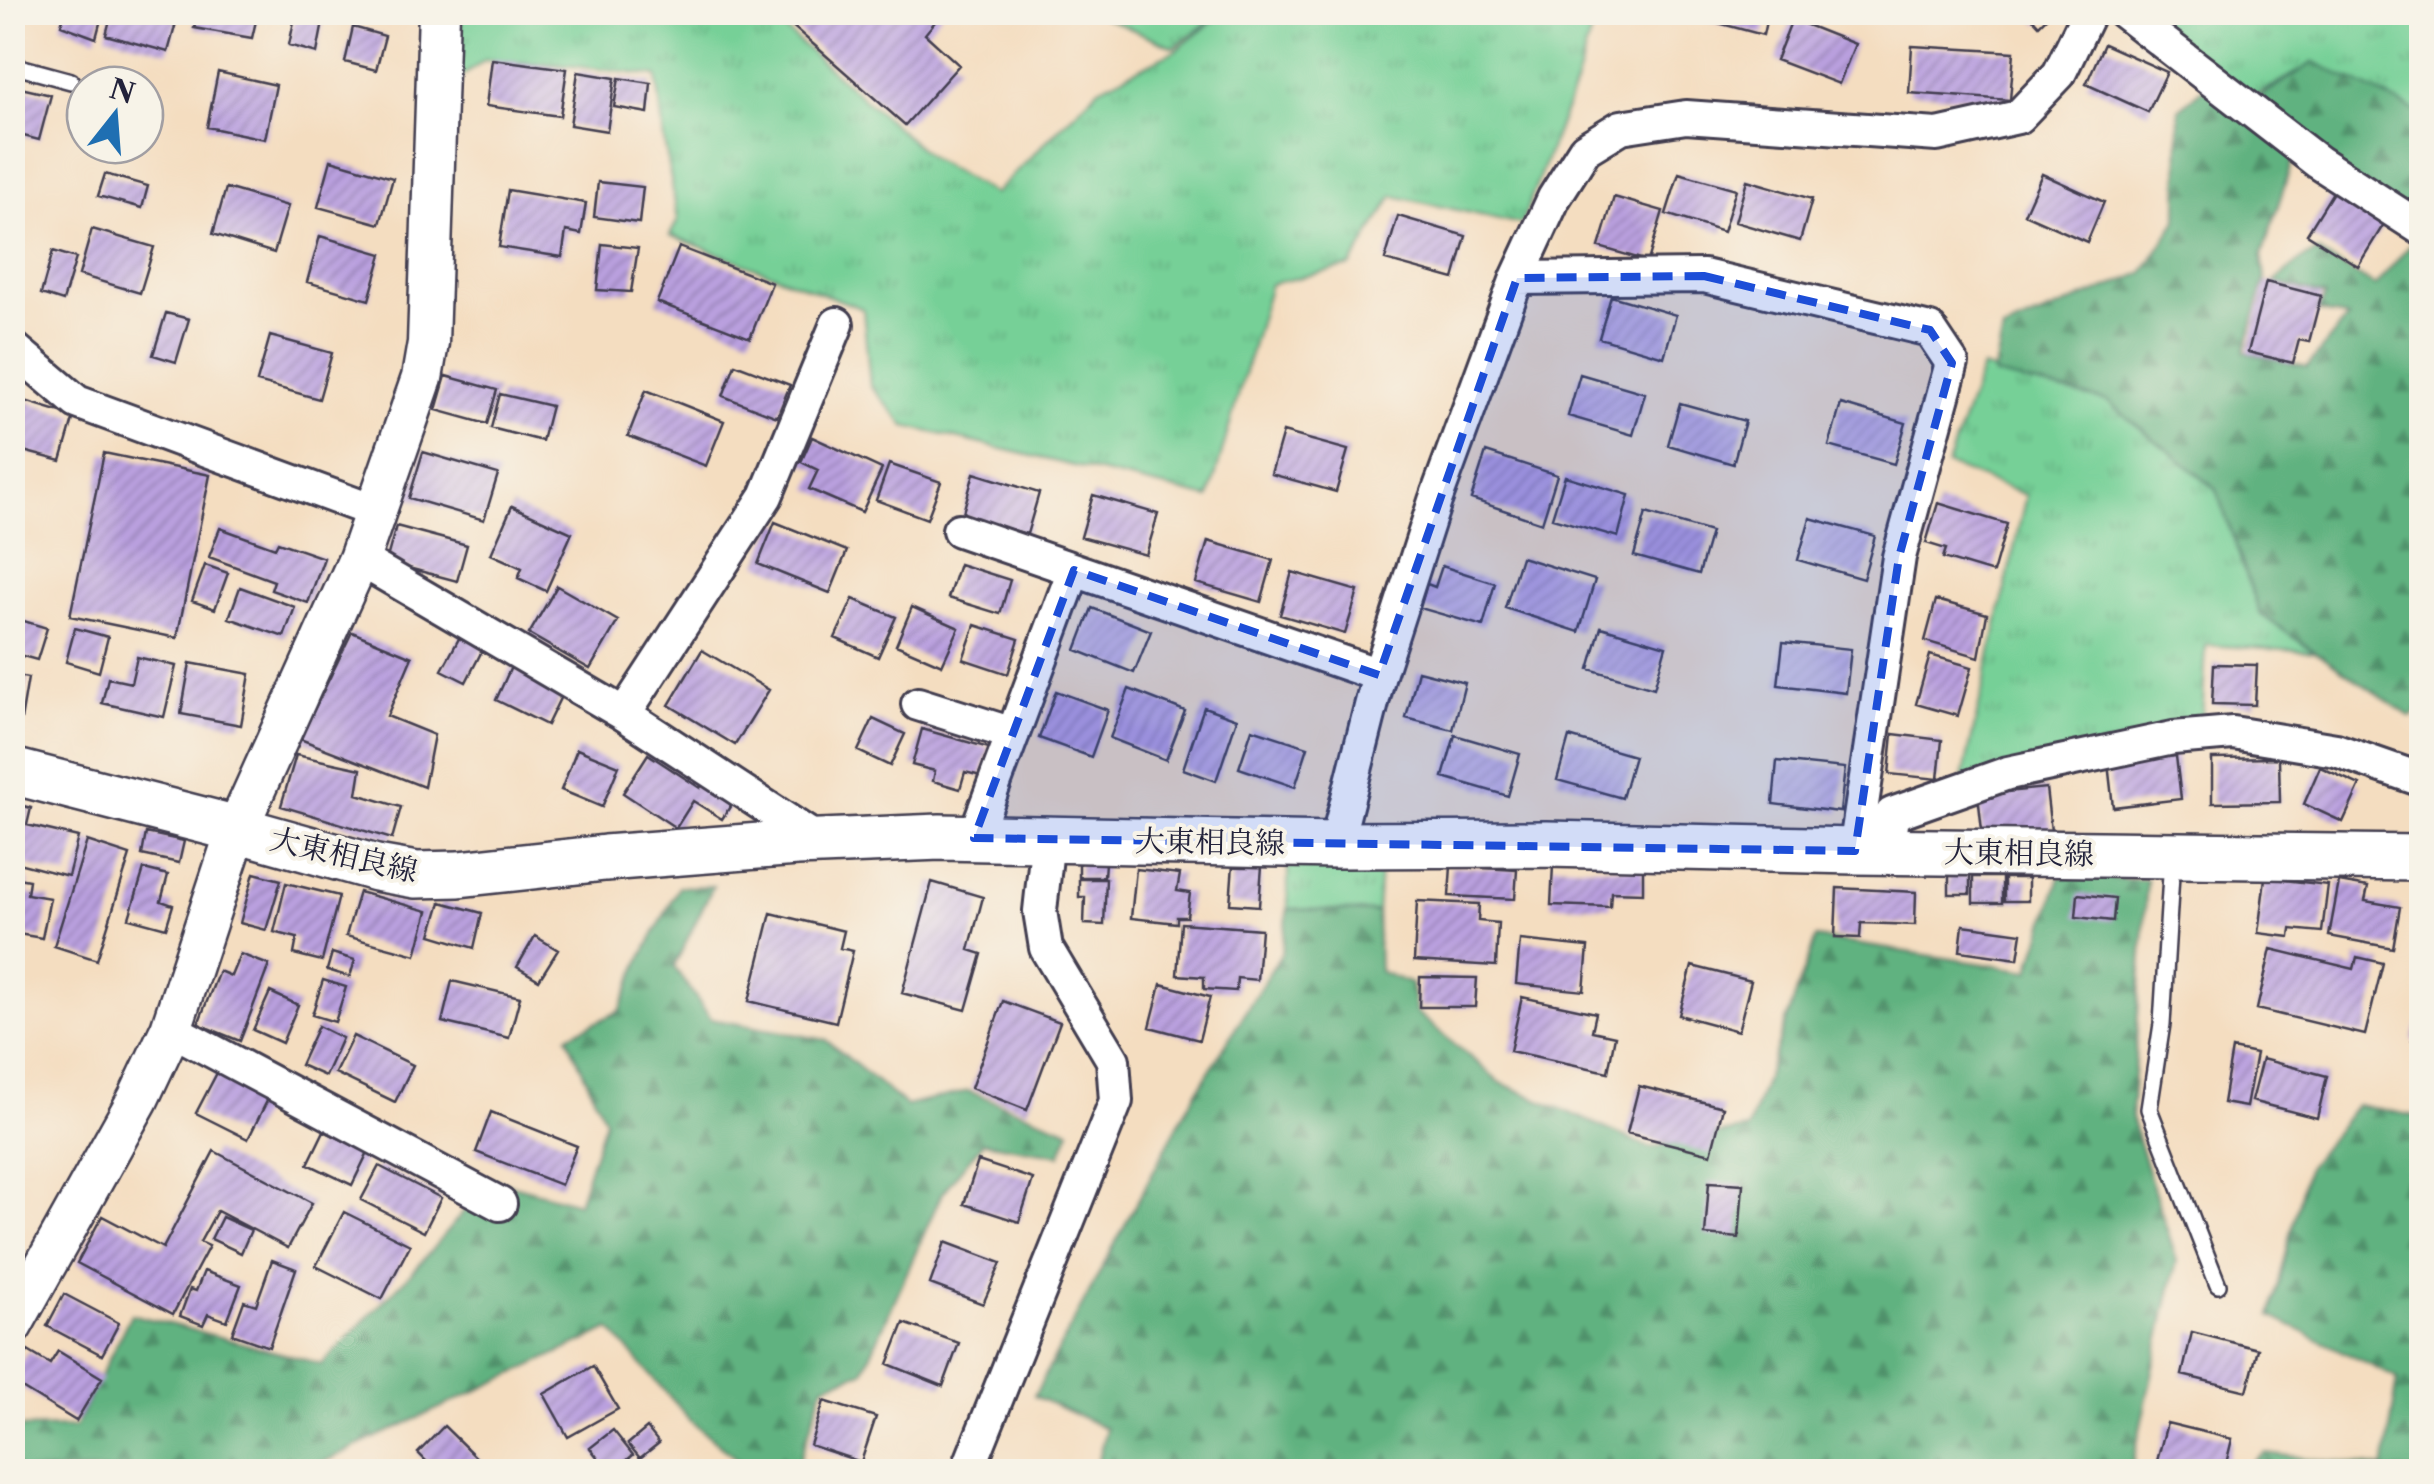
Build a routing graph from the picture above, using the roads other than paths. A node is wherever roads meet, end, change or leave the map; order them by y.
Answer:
1 (438, 12) edge
2 (2088, 12) edge
3 (2124, 12) edge
4 (12, 65) edge
5 (65, 80) edge
6 (2422, 228) edge
7 (1517, 278) junction
8 (837, 324) dead end
9 (12, 348) edge
10 (376, 512) junction
11 (958, 530) dead end
12 (359, 559) junction
13 (1074, 570) junction
14 (1379, 675) junction
15 (918, 704) dead end
16 (624, 714) junction
17 (1013, 734) junction
18 (12, 772) edge
19 (2422, 780) edge
20 (237, 829) junction
21 (974, 838) junction
22 (1048, 838) junction
23 (820, 842) junction
24 (1336, 845) junction
25 (1872, 851) junction
26 (2172, 854) junction
27 (2422, 858) edge
28 (171, 1029) junction
29 (500, 1204) dead end
30 (2218, 1285) dead end
31 (12, 1324) edge
32 (968, 1472) edge

1 - 10 street
2 - 7 street
3 - 6 street
4 - 5 lane
7 - 14 street
7 - 25 street
8 - 16 street
9 - 10 street
10 - 12 street
11 - 13 street
12 - 16 street
12 - 20 street
13 - 14 street
13 - 17 street
14 - 24 street
15 - 17 street
16 - 23 street
17 - 21 street
18 - 20 main road, 大東相良線
19 - 25 street
20 - 23 main road, 大東相良線
20 - 28 street
21 - 22 main road, 大東相良線
21 - 23 main road, 大東相良線
22 - 24 main road, 大東相良線
22 - 32 street
24 - 25 main road, 大東相良線
25 - 26 main road, 大東相良線
26 - 27 main road, 大東相良線
26 - 30 lane
28 - 29 street
28 - 31 street

